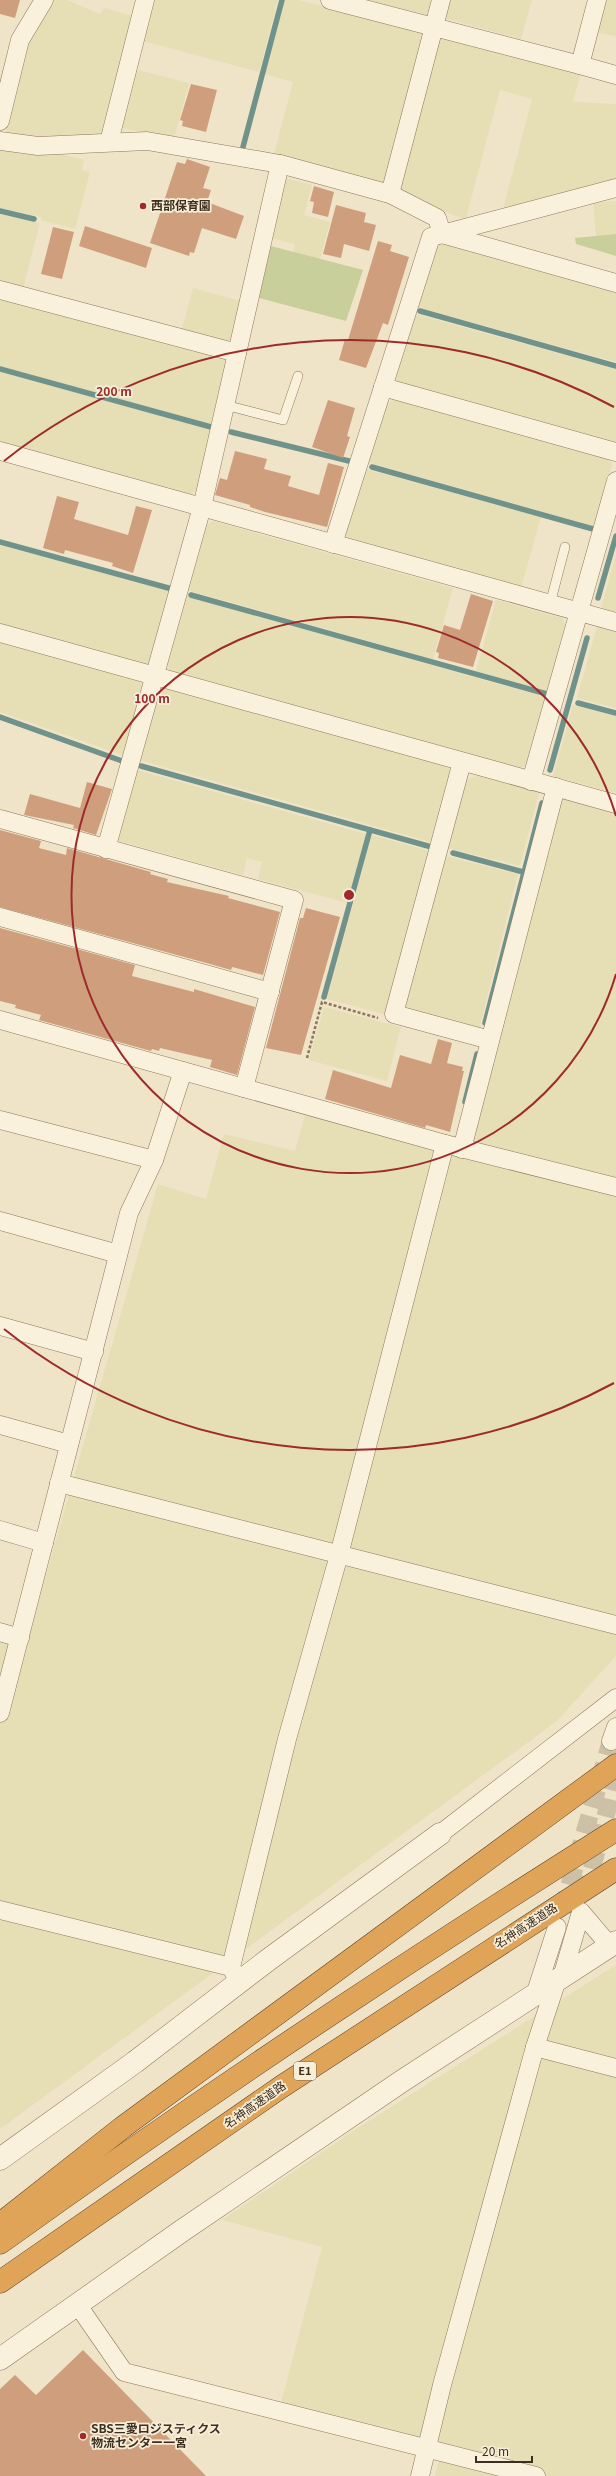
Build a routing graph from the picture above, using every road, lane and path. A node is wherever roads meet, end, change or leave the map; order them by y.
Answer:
1 (44, 0) edge
2 (145, 0) edge
3 (330, 0) edge
4 (441, 0) edge
5 (597, 0) edge
6 (434, 27) junction
7 (580, 65) junction
8 (616, 75) edge
9 (0, 121) edge
10 (0, 141) edge
11 (109, 142) junction
12 (280, 164) junction
13 (616, 188) edge
14 (390, 194) junction
15 (442, 234) junction
16 (616, 283) edge
17 (0, 290) edge
18 (237, 353) junction
19 (298, 376) dead end
20 (383, 387) junction
21 (225, 405) junction
22 (0, 451) edge
23 (616, 452) edge
24 (616, 480) edge
25 (202, 507) junction
26 (333, 544) junction
27 (565, 547) dead end
28 (550, 604) junction
29 (579, 612) junction
30 (616, 622) edge
31 (0, 634) edge
32 (154, 676) junction
33 (462, 762) junction
34 (531, 781) junction
35 (556, 787) junction
36 (616, 804) edge
37 (0, 819) edge
38 (106, 849) junction
39 (0, 918) edge
40 (270, 992) junction
41 (394, 1014) junction
42 (0, 1020) edge
43 (490, 1040) junction
44 (307, 1058) dead end
45 (183, 1071) junction
46 (244, 1088) junction
47 (0, 1120) edge
48 (445, 1144) junction
49 (462, 1149) junction
50 (154, 1160) junction
51 (616, 1187) edge
52 (0, 1221) edge
53 (118, 1254) junction
54 (0, 1326) edge
55 (94, 1352) junction
56 (0, 1425) edge
57 (69, 1444) junction
58 (59, 1483) junction
59 (0, 1530) edge
60 (44, 1543) junction
61 (339, 1555) junction
62 (616, 1625) edge
63 (0, 1632) edge
64 (20, 1638) junction
65 (616, 1698) edge
66 (0, 1713) edge
67 (616, 1765) edge
68 (616, 1830) edge
69 (440, 1834) joint
70 (616, 1869) edge
71 (0, 1910) edge
72 (557, 1927) tunnel mouth
73 (613, 1944) edge
74 (235, 1975) junction
75 (560, 1979) junction
76 (535, 1995) junction
77 (535, 2047) junction
78 (616, 2068) edge
79 (0, 2159) edge
80 (0, 2224) edge
81 (0, 2244) edge
82 (0, 2282) edge
83 (77, 2304) junction
84 (0, 2359) edge
85 (427, 2448) junction
86 (420, 2476) edge
87 (536, 2476) edge

1 - 9 street
2 - 11 street
3 - 6 street
4 - 6 street
5 - 7 street
6 - 7 street
6 - 14 street
7 - 8 street
10 - 11 street
11 - 12 street
12 - 14 street
12 - 18 street
13 - 15 street
14 - 15 street
15 - 16 street
15 - 20 street
17 - 18 street
18 - 21 street
19 - 21 lane
20 - 23 street
20 - 26 street
21 - 25 street
22 - 25 street
24 - 29 street
25 - 26 street
25 - 32 street
26 - 28 street
27 - 28 lane
28 - 29 street
29 - 30 street
29 - 34 street
31 - 32 street
32 - 33 street
32 - 38 street
33 - 34 street
33 - 41 street
34 - 35 street
35 - 36 street
35 - 43 street
37 - 38 street
38 - 40 street
39 - 40 street
40 - 46 street
41 - 43 street
41 - 44 path
42 - 45 street
43 - 49 street
45 - 46 street
45 - 50 street
46 - 48 street
47 - 50 street
48 - 49 street
48 - 61 street
49 - 51 street
50 - 53 street
52 - 53 street
53 - 55 street
54 - 55 street
55 - 57 street
56 - 57 street
57 - 58 street
58 - 60 street
58 - 61 street
59 - 60 street
60 - 64 street
61 - 62 street
61 - 74 street
63 - 64 street
64 - 66 street
65 - 69 street
67 - 80 highway
68 - 81 highway
69 - 74 street
70 - 82 highway, 名神高速道路 / E1
71 - 74 street
72 - 76 street
73 - 75 street
73 - 75 street
74 - 79 street
75 - 76 street
75 - 77 street
76 - 83 street
77 - 78 street
77 - 85 street
83 - 84 street
83 - 85 street
85 - 86 street
85 - 87 street

